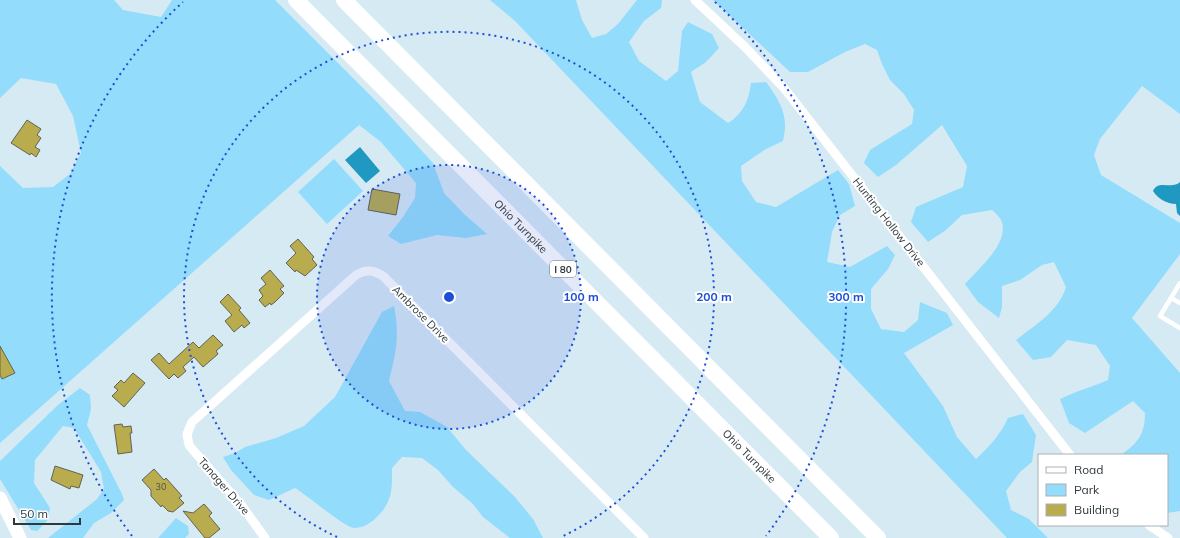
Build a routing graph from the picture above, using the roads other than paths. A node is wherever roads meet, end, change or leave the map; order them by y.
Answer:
1 (296, 0) edge
2 (344, 0) edge
3 (695, 0) edge
4 (1180, 283) edge
5 (1171, 298) junction
6 (1180, 304) edge
7 (1180, 328) edge
8 (187, 434) joint
9 (1069, 454) edge
10 (0, 498) edge
11 (1151, 526) edge
12 (20, 538) edge
13 (265, 538) edge
14 (644, 538) edge
15 (831, 538) edge
16 (878, 538) edge
17 (1168, 538) edge

1 - 15 highway, Ohio Turnpike / I 80
2 - 16 highway
3 - 9 street, Hunting Hollow Drive
4 - 5 lane
5 - 6 lane
5 - 7 lane
8 - 13 street, Tanager Drive
8 - 14 street, Ambrose Drive
10 - 12 street
11 - 17 street

